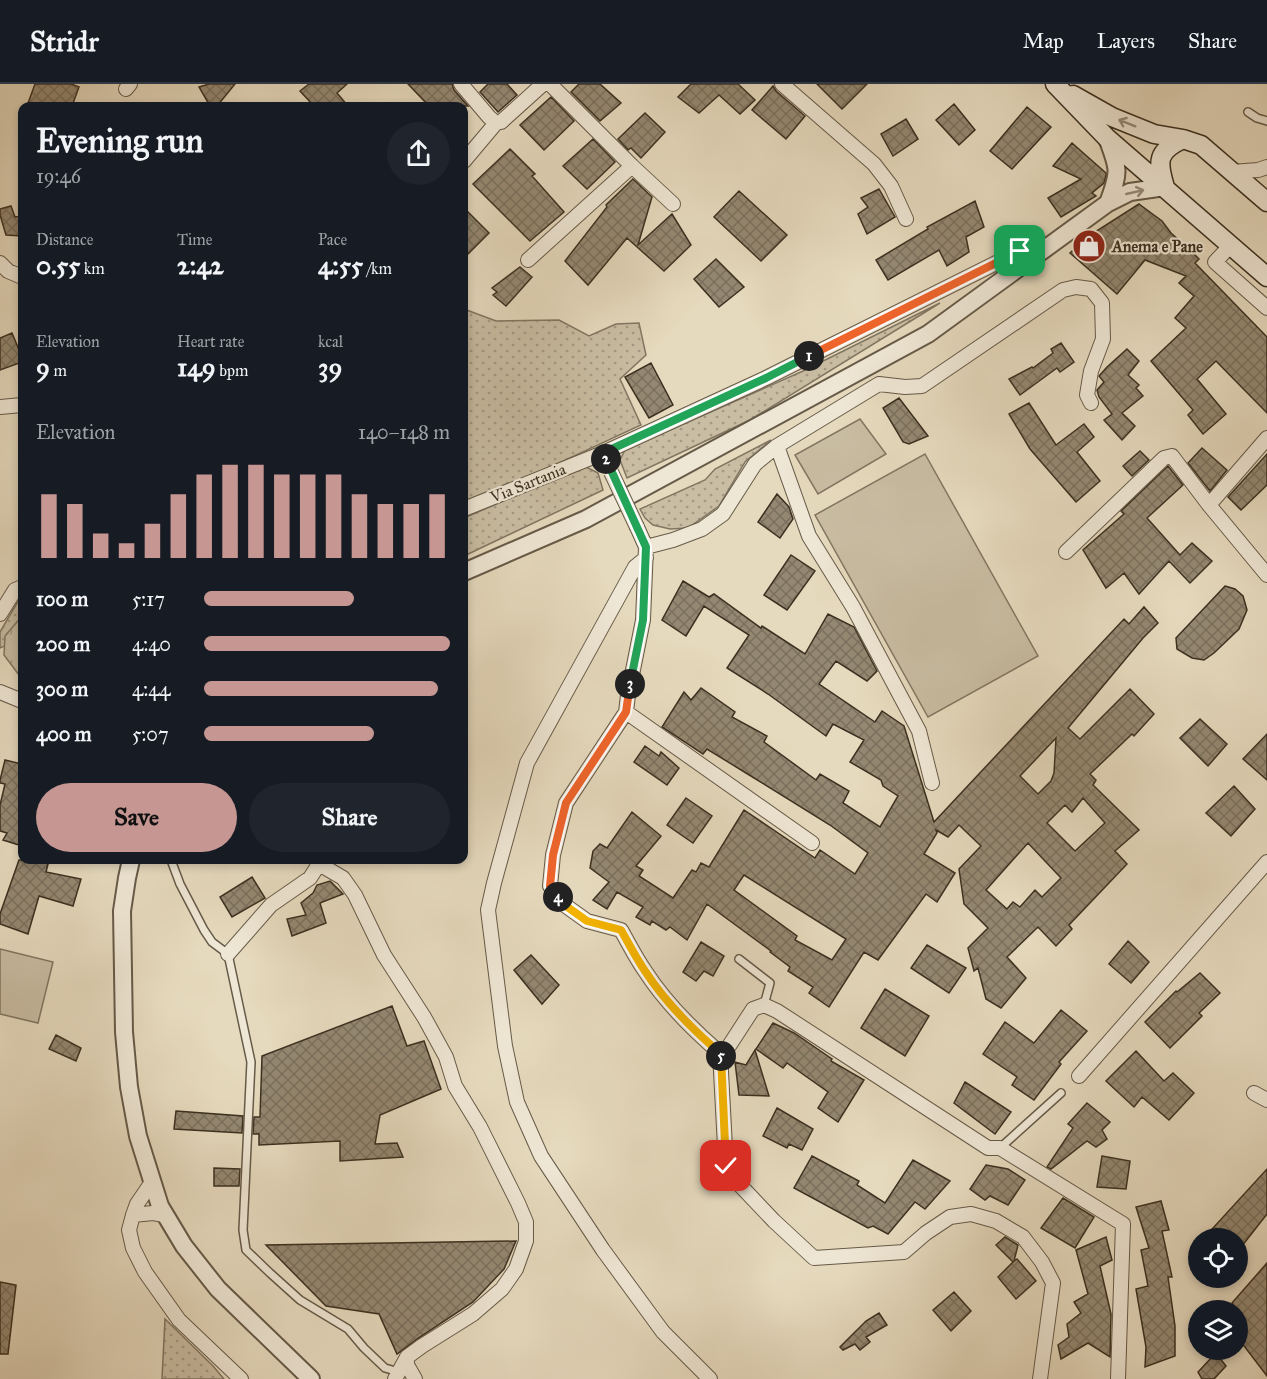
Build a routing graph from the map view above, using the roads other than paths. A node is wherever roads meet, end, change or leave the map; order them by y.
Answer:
1 (461, 84) edge
2 (543, 84) edge
3 (550, 84) edge
4 (782, 84) edge
5 (1056, 85) edge
6 (1248, 112) dead end
7 (1267, 121) edge
8 (496, 123) junction
9 (1107, 138) junction
10 (1183, 139) junction
11 (468, 156) edge
12 (632, 166) junction
13 (1267, 167) edge
14 (1232, 172) junction
15 (1165, 187) junction
16 (1267, 202) edge
17 (1108, 203) junction
18 (672, 204) dead end
19 (906, 219) dead end
20 (1052, 244) junction
21 (1231, 245) junction
22 (528, 260) dead end
23 (0, 263) edge
24 (18, 275) edge
25 (1267, 277) edge
26 (1267, 308) edge
27 (1091, 403) dead end
28 (18, 405) edge
29 (0, 407) edge
30 (1267, 438) edge
31 (777, 446) junction
32 (603, 453) junction
33 (1209, 505) junction
34 (468, 507) edge
35 (646, 552) junction
36 (1066, 552) dead end
37 (468, 570) edge
38 (1267, 575) edge
39 (18, 589) edge
40 (0, 614) edge
41 (0, 692) edge
42 (18, 699) edge
43 (626, 712) junction
44 (932, 783) dead end
45 (812, 843) dead end
46 (1267, 862) edge
47 (130, 864) edge
48 (172, 864) edge
49 (317, 864) edge
50 (321, 864) edge
51 (228, 954) junction
52 (739, 959) dead end
53 (765, 1005) junction
54 (720, 1053) junction
55 (1079, 1076) dead end
56 (1254, 1093) dead end
57 (1061, 1094) dead end
58 (1267, 1100) edge
59 (1000, 1148) junction
60 (152, 1182) junction
61 (134, 1215) junction
62 (165, 1215) junction
63 (407, 1357) junction
64 (397, 1376) edge
65 (242, 1379) edge
66 (311, 1379) edge
67 (415, 1379) edge
68 (710, 1379) edge
69 (1040, 1379) edge
70 (1118, 1379) edge

1 - 8 street
2 - 8 street
3 - 12 street
4 - 19 street
5 - 9 main road
10 -> 5 main road
6 - 7 lane
8 - 11 street
9 - 15 main road
9 - 17 street
10 - 14 main road
10 - 15 main road
12 - 18 street
12 - 22 street
13 - 14 street
14 - 16 main road
17 -> 15 street, Via Sartania
15 - 21 main road
17 - 20 street, Via Sartania
20 - 32 street, Via Sartania
20 - 37 street
21 - 25 main road
21 - 26 street
23 - 24 street
27 - 31 street
28 - 29 street
30 - 33 street
31 - 35 street
31 - 44 street
32 - 34 street, Via Sartania
32 - 35 street, bridge
33 - 36 street
33 - 38 street
35 - 43 street
35 - 68 street
39 - 40 street
41 - 42 street
43 - 45 street
43 - 54 street
46 - 55 street
47 - 60 street
48 - 51 lane
49 - 51 street
50 - 63 street
51 - 64 lane
52 - 53 lane
53 - 54 street
53 - 59 street
54 - 69 street
56 - 58 street
57 - 59 lane
59 - 70 street
60 - 61 street
60 - 62 street
61 - 62 street
61 - 65 street
62 - 66 street
63 - 64 street
63 - 67 street

